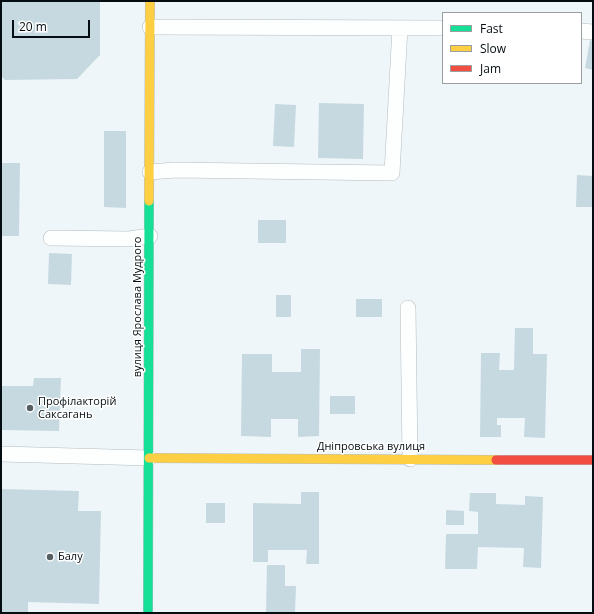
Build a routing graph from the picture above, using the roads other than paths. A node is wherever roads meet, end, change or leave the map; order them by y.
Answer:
1 (150, 1) edge
2 (150, 27) junction
3 (400, 28) junction
4 (442, 28) edge
5 (582, 31) edge
6 (593, 32) edge
7 (150, 172) junction
8 (150, 236) junction
9 (51, 238) dead end
10 (408, 308) dead end
11 (1, 454) edge
12 (149, 458) junction
13 (410, 459) junction
14 (593, 460) edge
15 (148, 613) edge

1 - 2 street, вулиця Ярослава Мудрого
2 - 3 lane
2 - 7 street, вулиця Ярослава Мудрого
3 - 4 lane
3 - 7 lane
5 - 6 lane
7 - 8 street, вулиця Ярослава Мудрого
8 - 9 lane
8 - 12 street, вулиця Ярослава Мудрого
10 - 13 lane
11 - 12 lane
12 - 13 street, Дніпровська вулиця
12 - 15 street, вулиця Ярослава Мудрого
13 - 14 street, Дніпровська вулиця

